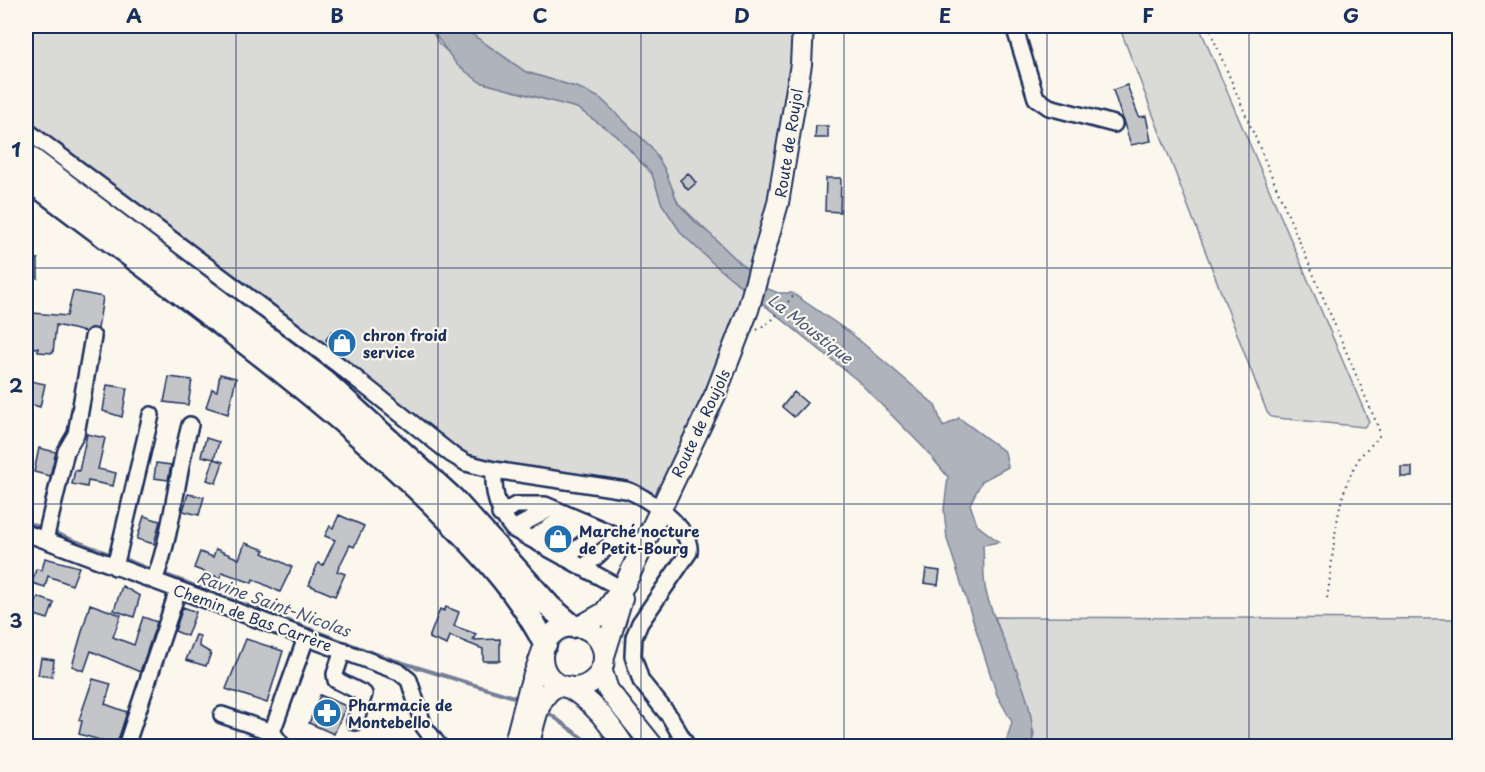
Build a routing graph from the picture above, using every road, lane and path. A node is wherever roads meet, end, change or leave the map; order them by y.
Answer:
1 (803, 26) edge
2 (1014, 26) edge
3 (1208, 26) edge
4 (1114, 124) dead end
5 (26, 130) edge
6 (26, 155) edge
7 (26, 177) edge
8 (764, 259) joint
9 (796, 293) dead end
10 (773, 319) dead end
11 (93, 337) dead end
12 (151, 415) dead end
13 (190, 425) dead end
14 (494, 470) junction
15 (660, 507) junction
16 (552, 508) junction
17 (500, 514) junction
18 (568, 515) junction
19 (583, 521) junction
20 (513, 529) junction
21 (602, 530) junction
22 (48, 533) junction
23 (26, 536) edge
24 (619, 537) junction
25 (531, 539) junction
26 (641, 546) junction
27 (549, 549) junction
28 (565, 558) junction
29 (117, 561) junction
30 (583, 568) junction
31 (156, 575) junction
32 (623, 586) junction
33 (178, 590) junction
34 (1327, 598) dead end
35 (575, 626) junction
36 (306, 638) junction
37 (543, 649) junction
38 (343, 650) junction
39 (602, 663) junction
40 (564, 686) junction
41 (222, 715) dead end
42 (355, 722) dead end
43 (126, 747) edge
44 (439, 747) edge
45 (514, 747) edge
46 (528, 747) edge
47 (624, 747) edge
48 (653, 747) edge
49 (687, 747) edge

1 - 8 main road, Route de Roujol
2 - 4 street
3 - 34 path
5 - 14 street
6 - 35 highway
7 - 37 highway
8 - 15 main road, Route de Roujols
9 - 10 path
11 - 22 street
12 - 29 street
13 - 31 street
14 - 15 street
14 - 17 street
15 - 26 main road, Route de Roujols
15 - 49 street
16 - 17 street
16 - 18 street
16 - 20 street
17 - 20 street
18 - 19 street
18 - 25 street
19 - 21 street
19 - 27 street
20 - 25 street
21 - 24 street
21 - 28 street
22 - 23 street, Chemin de Bas Carrère
22 - 29 street, Chemin de Bas Carrère
24 - 26 street
24 - 30 street
25 - 27 street
26 - 32 main road, Route de Roujols
27 - 28 street
28 - 30 street
29 - 31 street, Chemin de Bas Carrère
30 - 32 street
31 - 33 street, Chemin de Bas Carrère
32 - 35 main road, Route de Roujols
32 - 39 main road, Route de Roujols
33 - 36 street, Chemin de Bas Carrère
33 - 43 street
35 - 37 main road
35 - 39 main road
36 - 38 street, Chemin de Bas Carrère
36 - 41 street
37 - 40 main road
37 - 45 main road
38 - 42 street
38 - 44 street, Chemin de Bas Carrère
39 - 40 main road
39 - 48 main road
40 - 46 main road
40 - 47 main road

